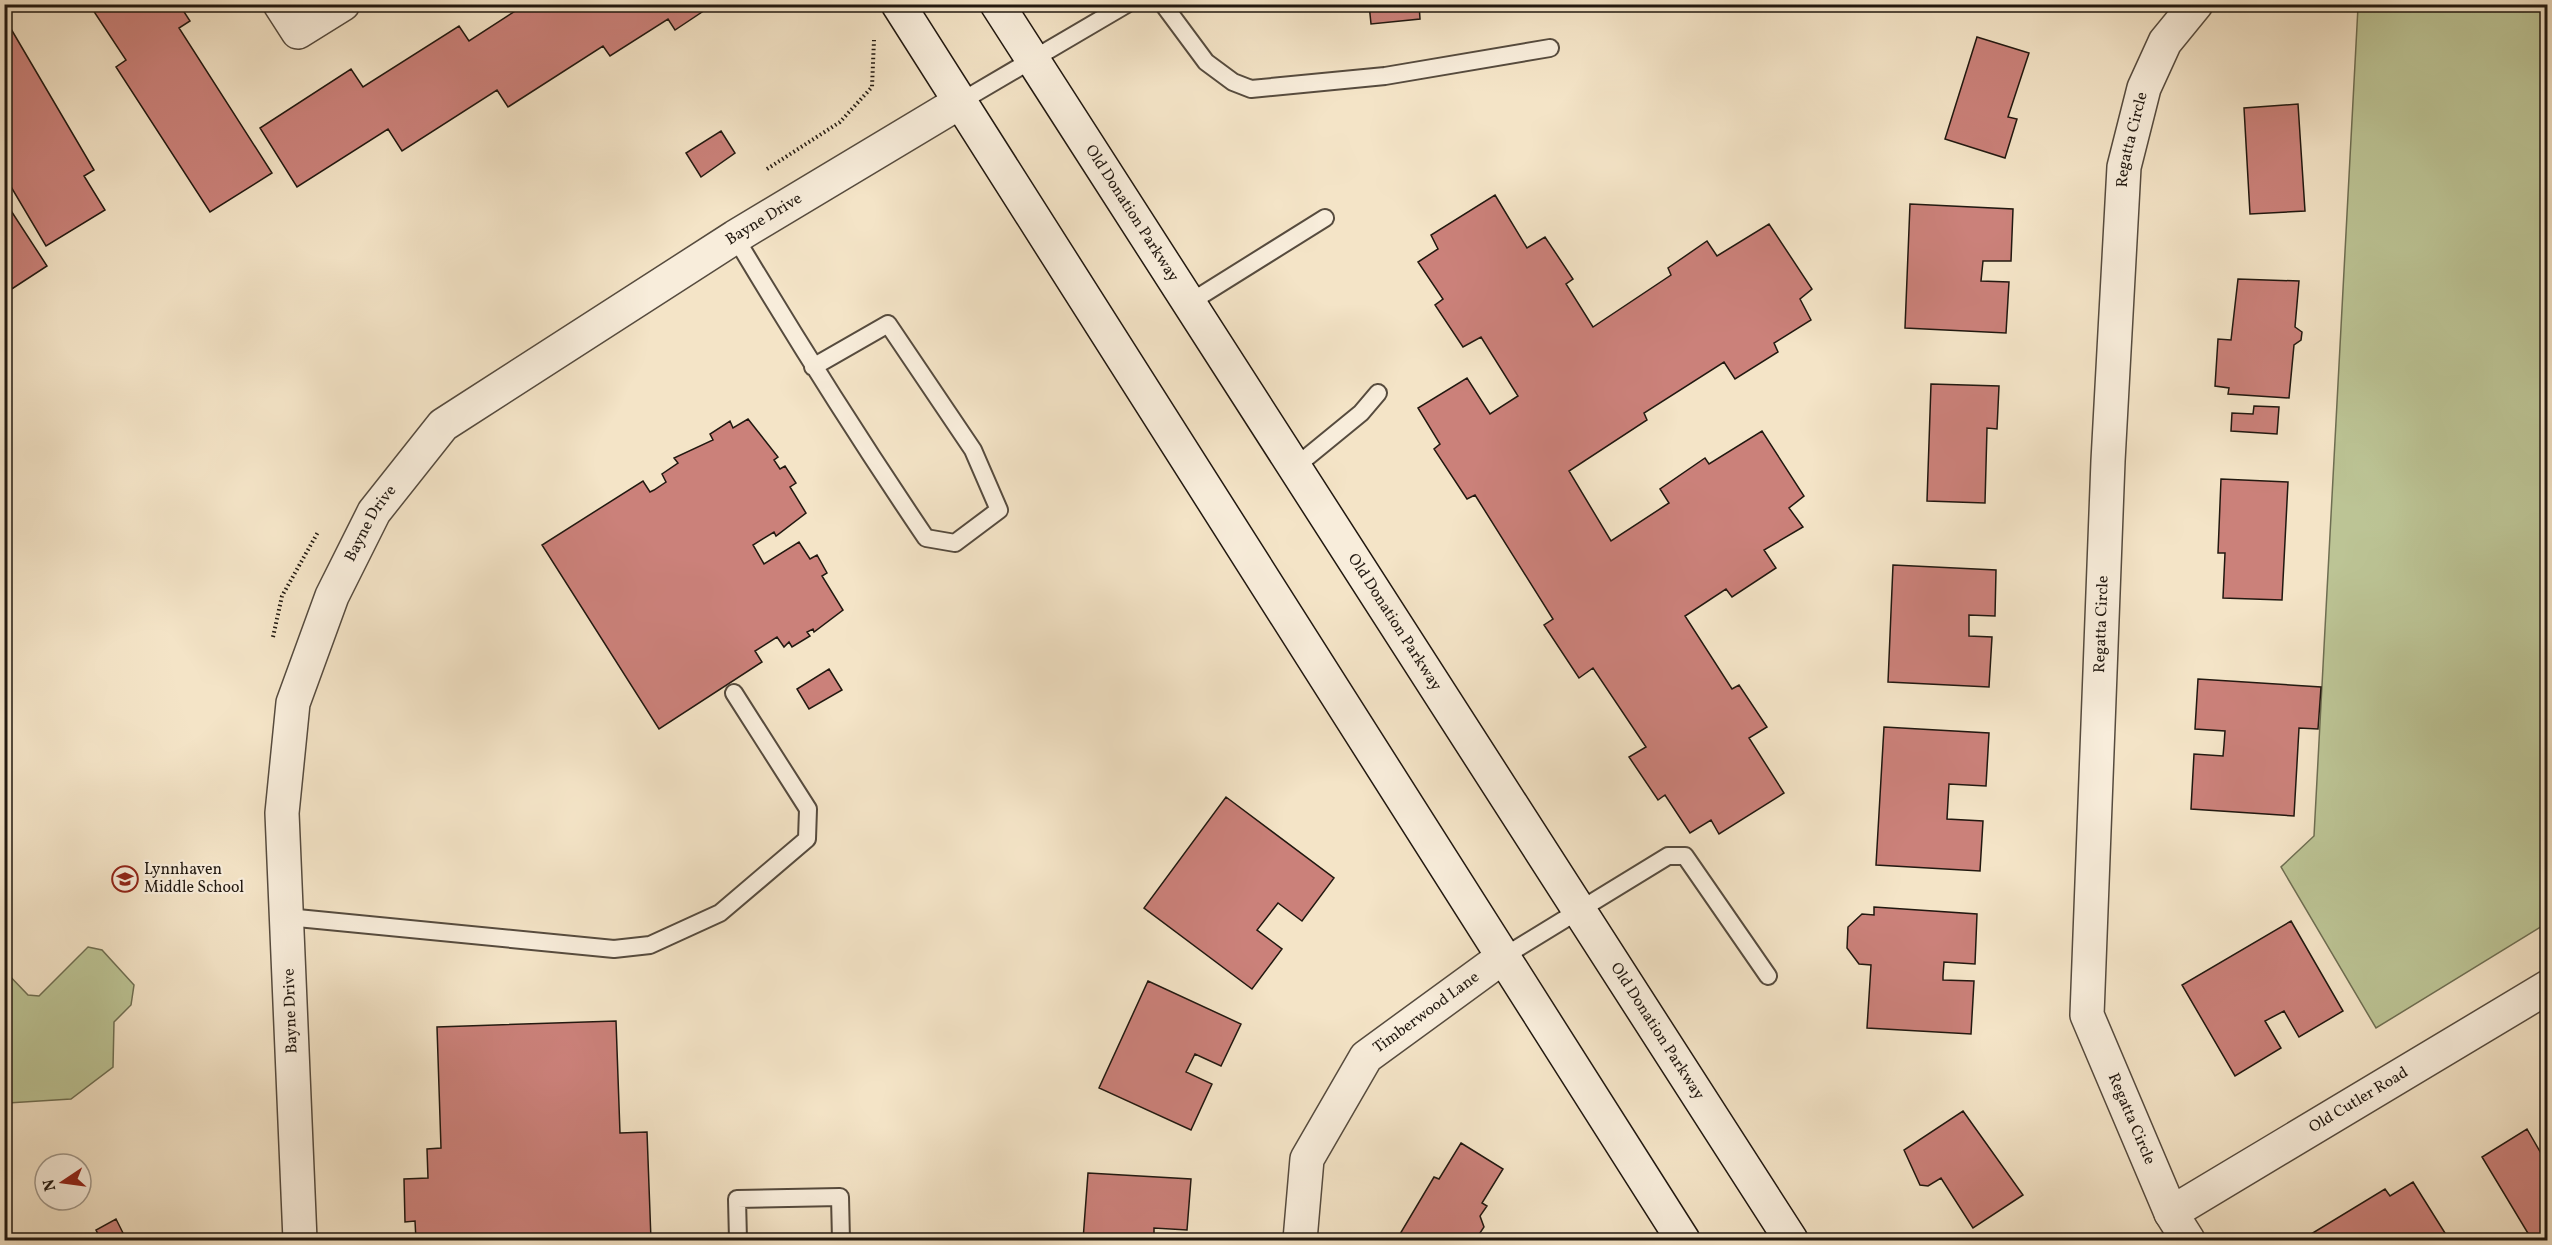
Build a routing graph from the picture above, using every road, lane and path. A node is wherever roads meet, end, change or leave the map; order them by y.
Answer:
1 (280, 4) edge
2 (343, 4) edge
3 (898, 4) edge
4 (997, 4) edge
5 (1127, 4) edge
6 (1163, 4) edge
7 (2196, 4) edge
8 (874, 37) dead end
9 (1550, 48) dead end
10 (1033, 60) junction
11 (960, 102) junction
12 (760, 174) dead end
13 (1326, 218) dead end
14 (735, 237) junction
15 (1189, 303) junction
16 (813, 367) junction
17 (1378, 393) dead end
18 (1295, 467) junction
19 (319, 530) dead end
20 (273, 639) dead end
21 (734, 693) dead end
22 (1579, 908) junction
23 (287, 917) junction
24 (1503, 957) junction
25 (1768, 976) dead end
26 (2547, 987) edge
27 (2171, 1213) junction
28 (300, 1240) edge
29 (738, 1240) edge
30 (841, 1240) edge
31 (1300, 1240) edge
32 (1683, 1240) edge
33 (1791, 1240) edge
34 (2188, 1240) edge

1 - 2 street
3 - 11 street
4 - 10 street, Old Donation Parkway
5 - 10 lane
6 - 9 lane
7 - 27 street, Regatta Circle
8 - 12 path
10 - 11 lane
10 - 15 street, Old Donation Parkway
11 - 14 street, Bayne Drive
11 - 24 street
13 - 15 lane
14 - 16 lane
14 - 23 street, Bayne Drive
15 - 18 street, Old Donation Parkway
16 - 16 lane
17 - 18 lane
18 - 22 street, Old Donation Parkway
19 - 20 path
21 - 23 lane
22 - 24 lane
22 - 25 lane
22 - 33 street, Old Donation Parkway
23 - 28 street, Bayne Drive
24 - 31 street, Timberwood Lane
24 - 32 street
26 - 27 street, Old Cutler Road
27 - 34 street, Regatta Circle
29 - 30 lane

